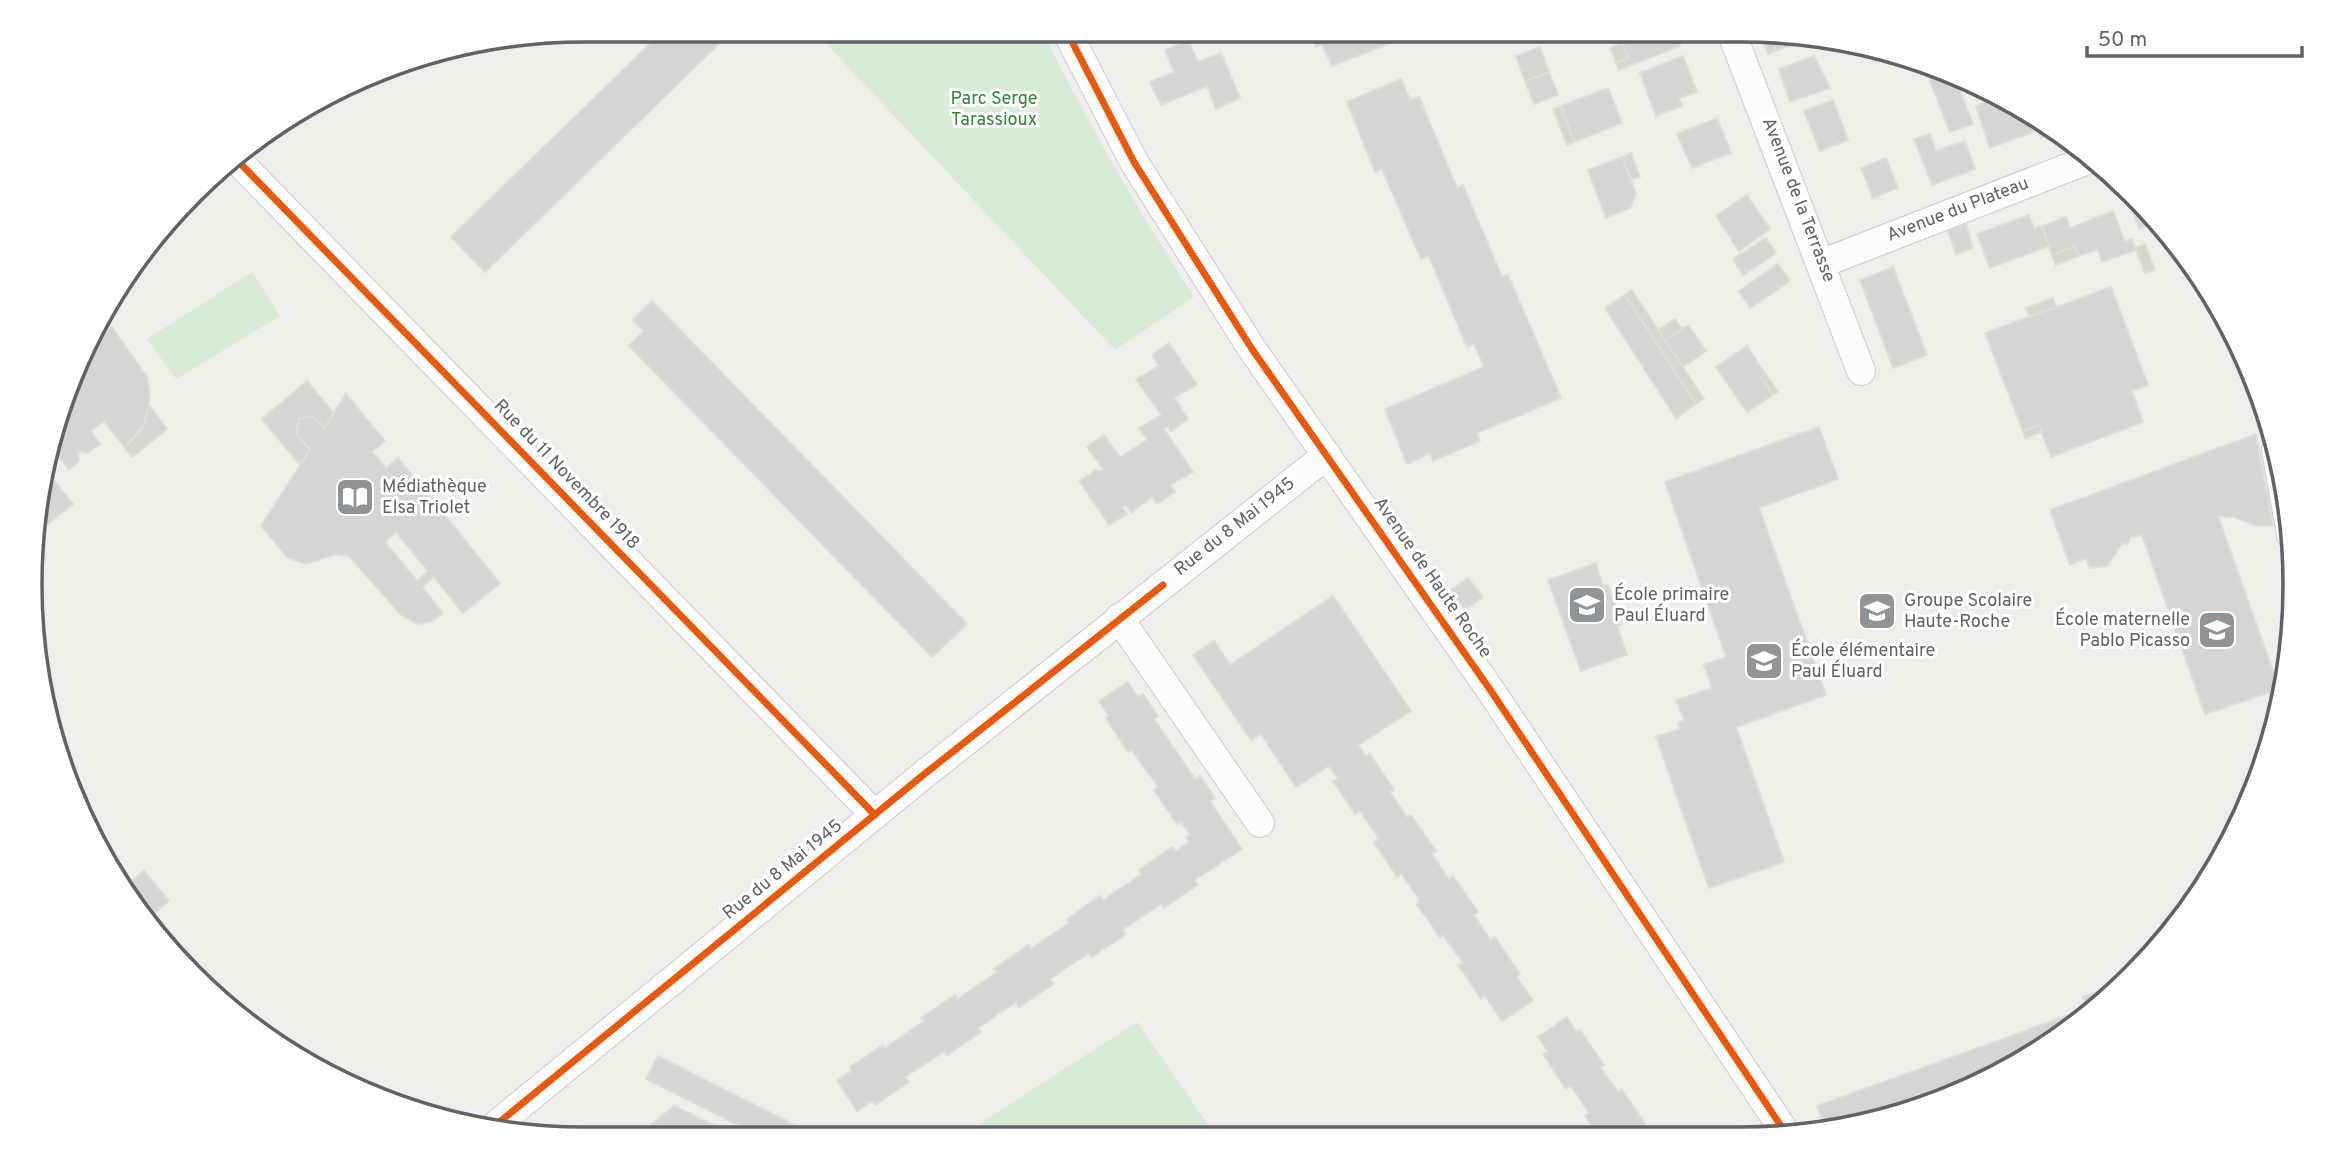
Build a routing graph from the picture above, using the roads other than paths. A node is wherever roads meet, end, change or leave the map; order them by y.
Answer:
1 (1072, 42) edge
2 (1735, 42) edge
3 (2081, 163) edge
4 (241, 165) edge
5 (1822, 262) junction
6 (1861, 371) dead end
7 (1327, 455) junction
8 (1119, 618) junction
9 (875, 815) junction
10 (1260, 823) dead end
11 (502, 1120) edge
12 (1781, 1125) edge

1 - 7 street, Avenue de Haute Roche
2 - 5 street, Avenue de la Terrasse
3 - 5 street, Avenue du Plateau
4 - 9 street, Rue du 11 Novembre 1918
5 - 6 street, Avenue de la Terrasse
7 - 8 street, Rue du 8 Mai 1945
7 - 12 street, Avenue de Haute Roche
8 - 9 street, Rue du 8 Mai 1945
8 - 10 street
9 - 11 street, Rue du 8 Mai 1945

